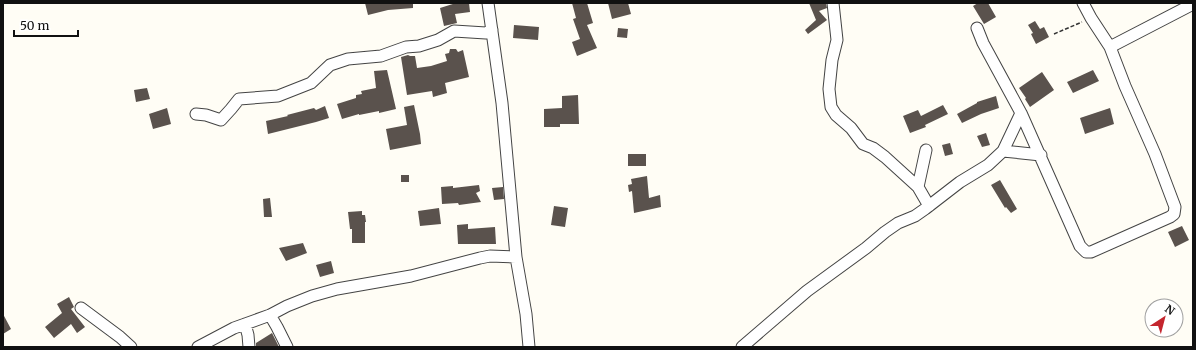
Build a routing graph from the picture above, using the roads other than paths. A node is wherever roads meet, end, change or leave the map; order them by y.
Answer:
1 (488, 3) edge
2 (833, 3) edge
3 (1083, 3) edge
4 (1193, 4) edge
5 (977, 28) dead end
6 (492, 30) junction
7 (1110, 47) junction
8 (1021, 113) junction
9 (196, 114) dead end
10 (926, 150) dead end
11 (1003, 151) junction
12 (1040, 155) junction
13 (918, 187) junction
14 (929, 206) junction
15 (516, 257) junction
16 (81, 308) dead end
17 (270, 315) junction
18 (245, 324) junction
19 (131, 347) edge
20 (198, 347) edge
21 (249, 347) edge
22 (287, 347) edge
23 (529, 347) edge
24 (742, 347) edge

1 - 6 street
2 - 13 street
3 - 7 street
4 - 7 street
5 - 8 street
6 - 9 street
6 - 15 street
7 - 12 street
8 - 11 street
8 - 12 street
10 - 13 street
11 - 12 street
11 - 14 street
13 - 14 street
14 - 24 street
15 - 17 street
15 - 23 street
16 - 19 street
17 - 18 street
17 - 22 street
18 - 20 street
18 - 21 street

